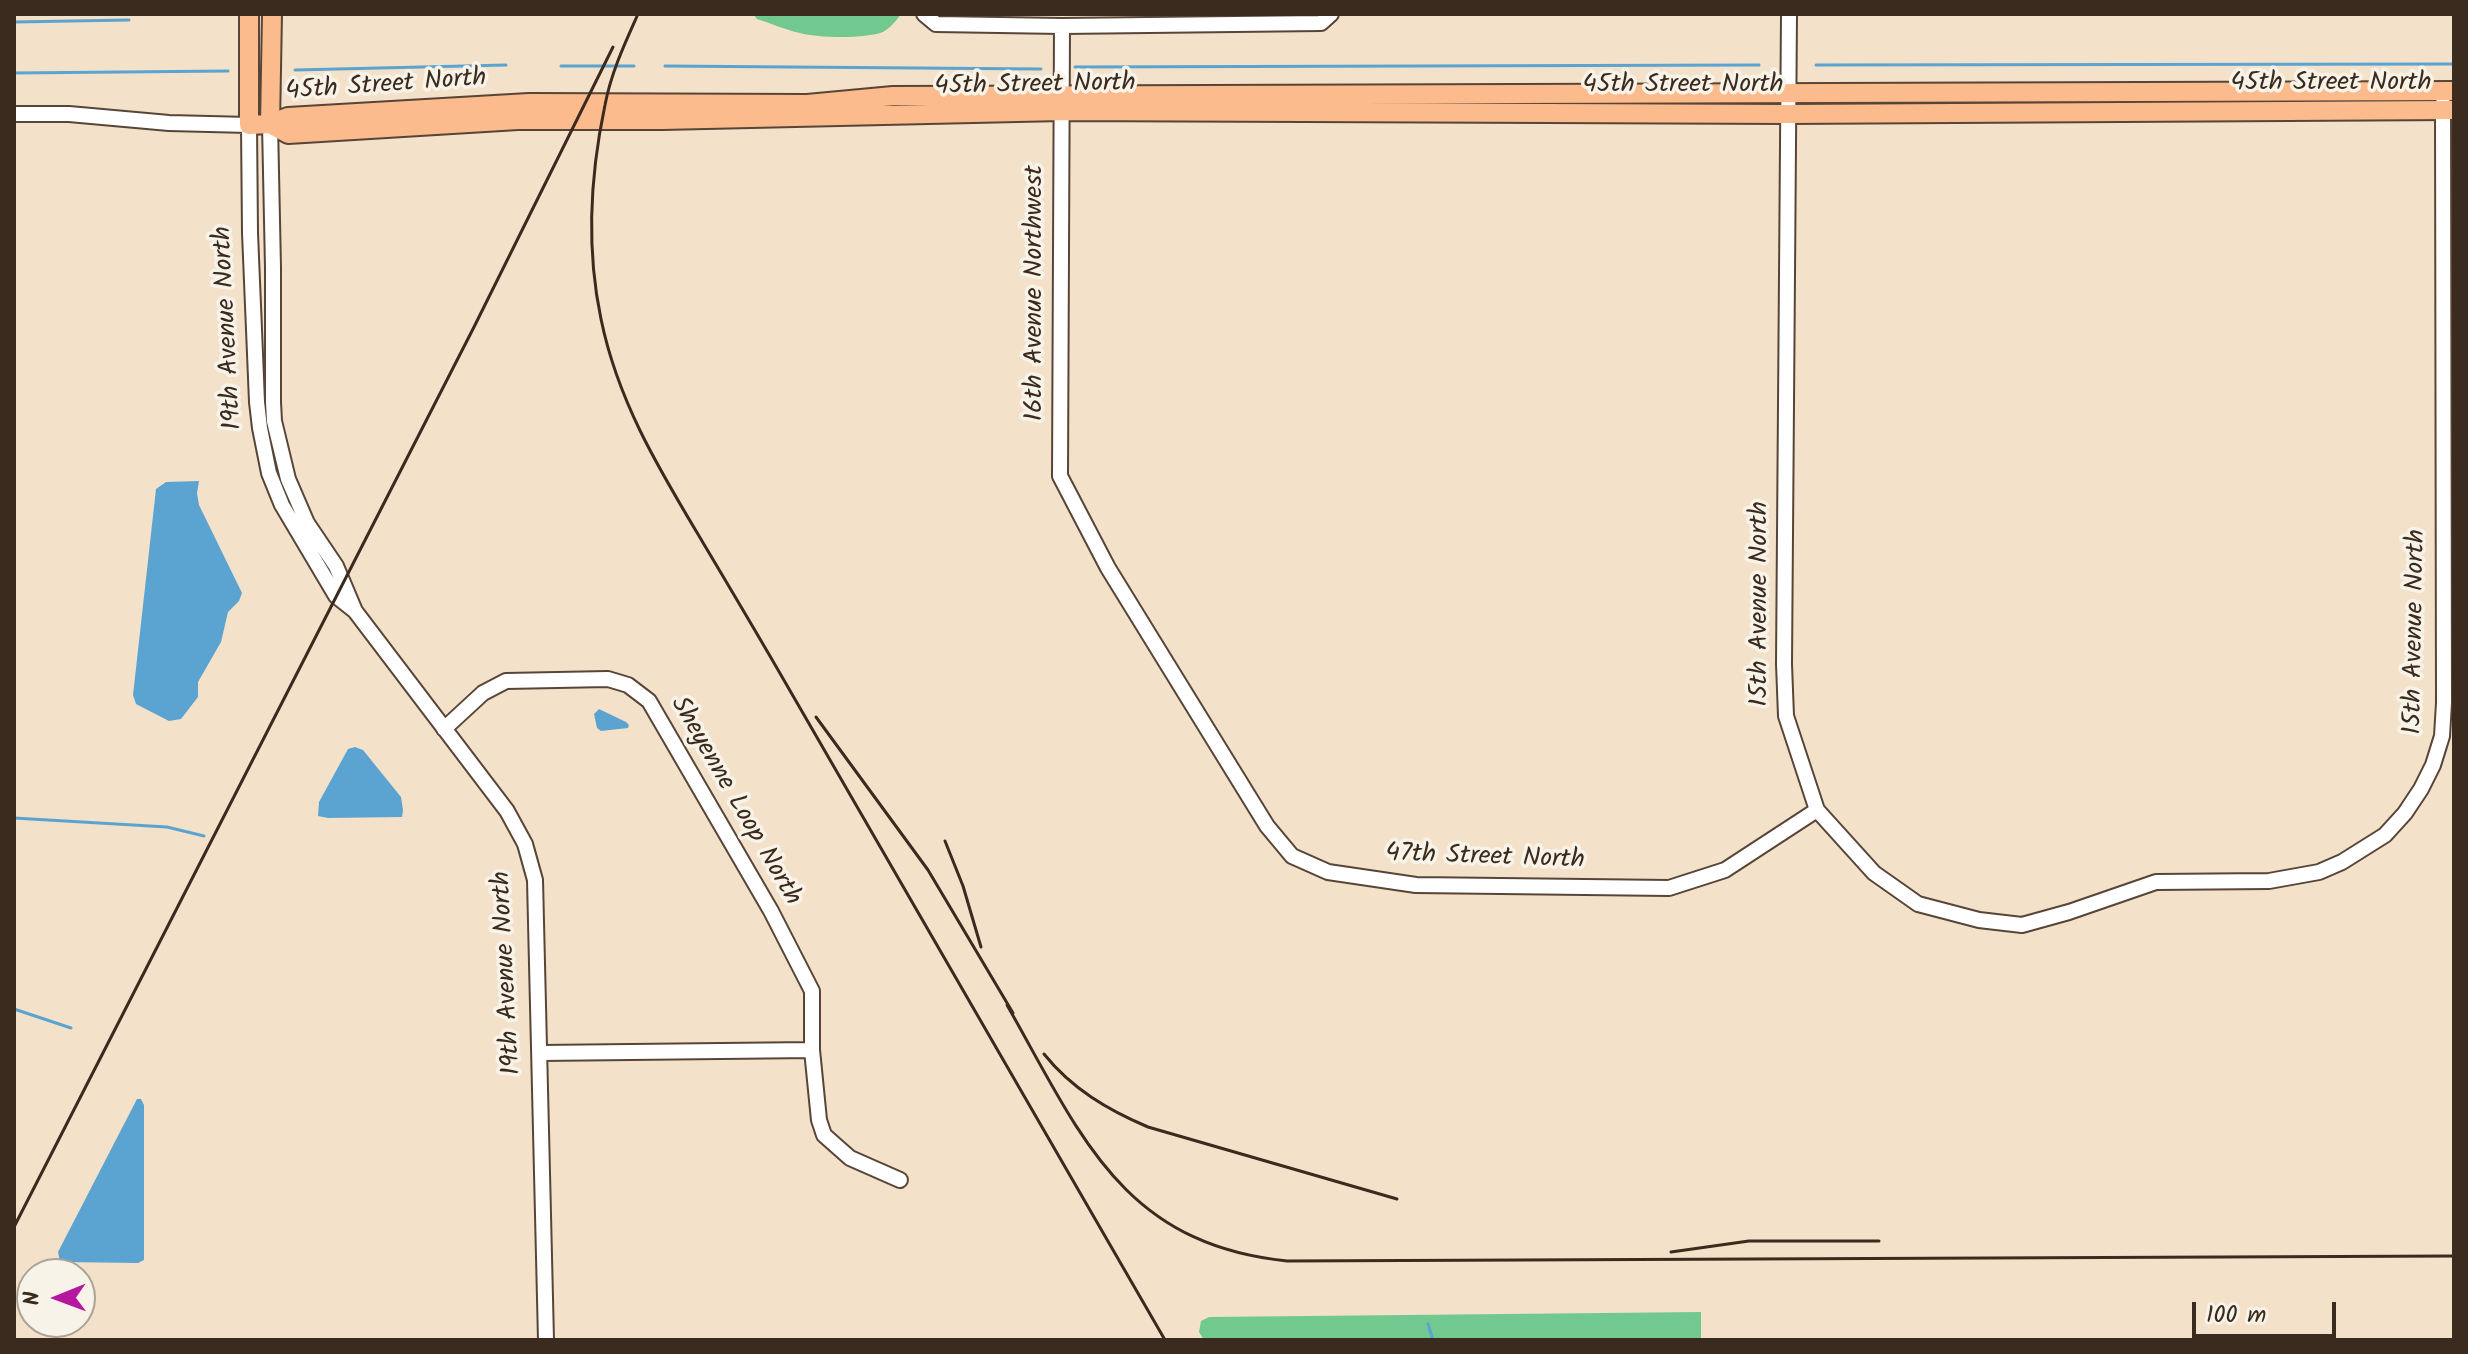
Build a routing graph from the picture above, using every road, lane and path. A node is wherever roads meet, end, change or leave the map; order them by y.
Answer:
1 (249, 14) edge
2 (272, 14) edge
3 (924, 14) edge
4 (1331, 14) edge
5 (1789, 14) edge
6 (1062, 26) junction
7 (1788, 93) junction
8 (2448, 100) edge
9 (1062, 103) junction
10 (14, 114) edge
11 (1788, 114) junction
12 (270, 124) junction
13 (249, 125) junction
14 (1060, 476) joint
15 (355, 611) junction
16 (444, 729) junction
17 (1817, 810) junction
18 (812, 1050) junction
19 (540, 1053) junction
20 (900, 1180) dead end
21 (546, 1340) edge

1 - 13 main road, 19th Avenue North
2 - 12 main road, 19th Avenue North
3 - 6 street
4 - 6 street
5 - 7 street, 15th Avenue North
6 - 9 street, 16th Avenue Northwest
7 - 8 main road, 45th Street North
7 - 9 main road, 45th Street North
7 - 11 street, 15th Avenue North
8 - 11 main road, 45th Street North
8 - 17 street, 15th Avenue North
9 - 11 main road, 45th Street North
9 - 12 main road, 45th Street North
9 - 14 street, 16th Avenue Northwest
10 - 13 street
11 - 17 street, 15th Avenue North
12 - 13 main road, 45th Street North
12 - 15 street, 19th Avenue North
13 - 15 street, 19th Avenue North
14 - 17 street, 47th Street North
15 - 16 street, 19th Avenue North
16 - 18 street, Sheyenne Loop North
16 - 19 street, 19th Avenue North
18 - 19 street
18 - 20 street, Sheyenne Loop North
19 - 21 street, 19th Avenue North

